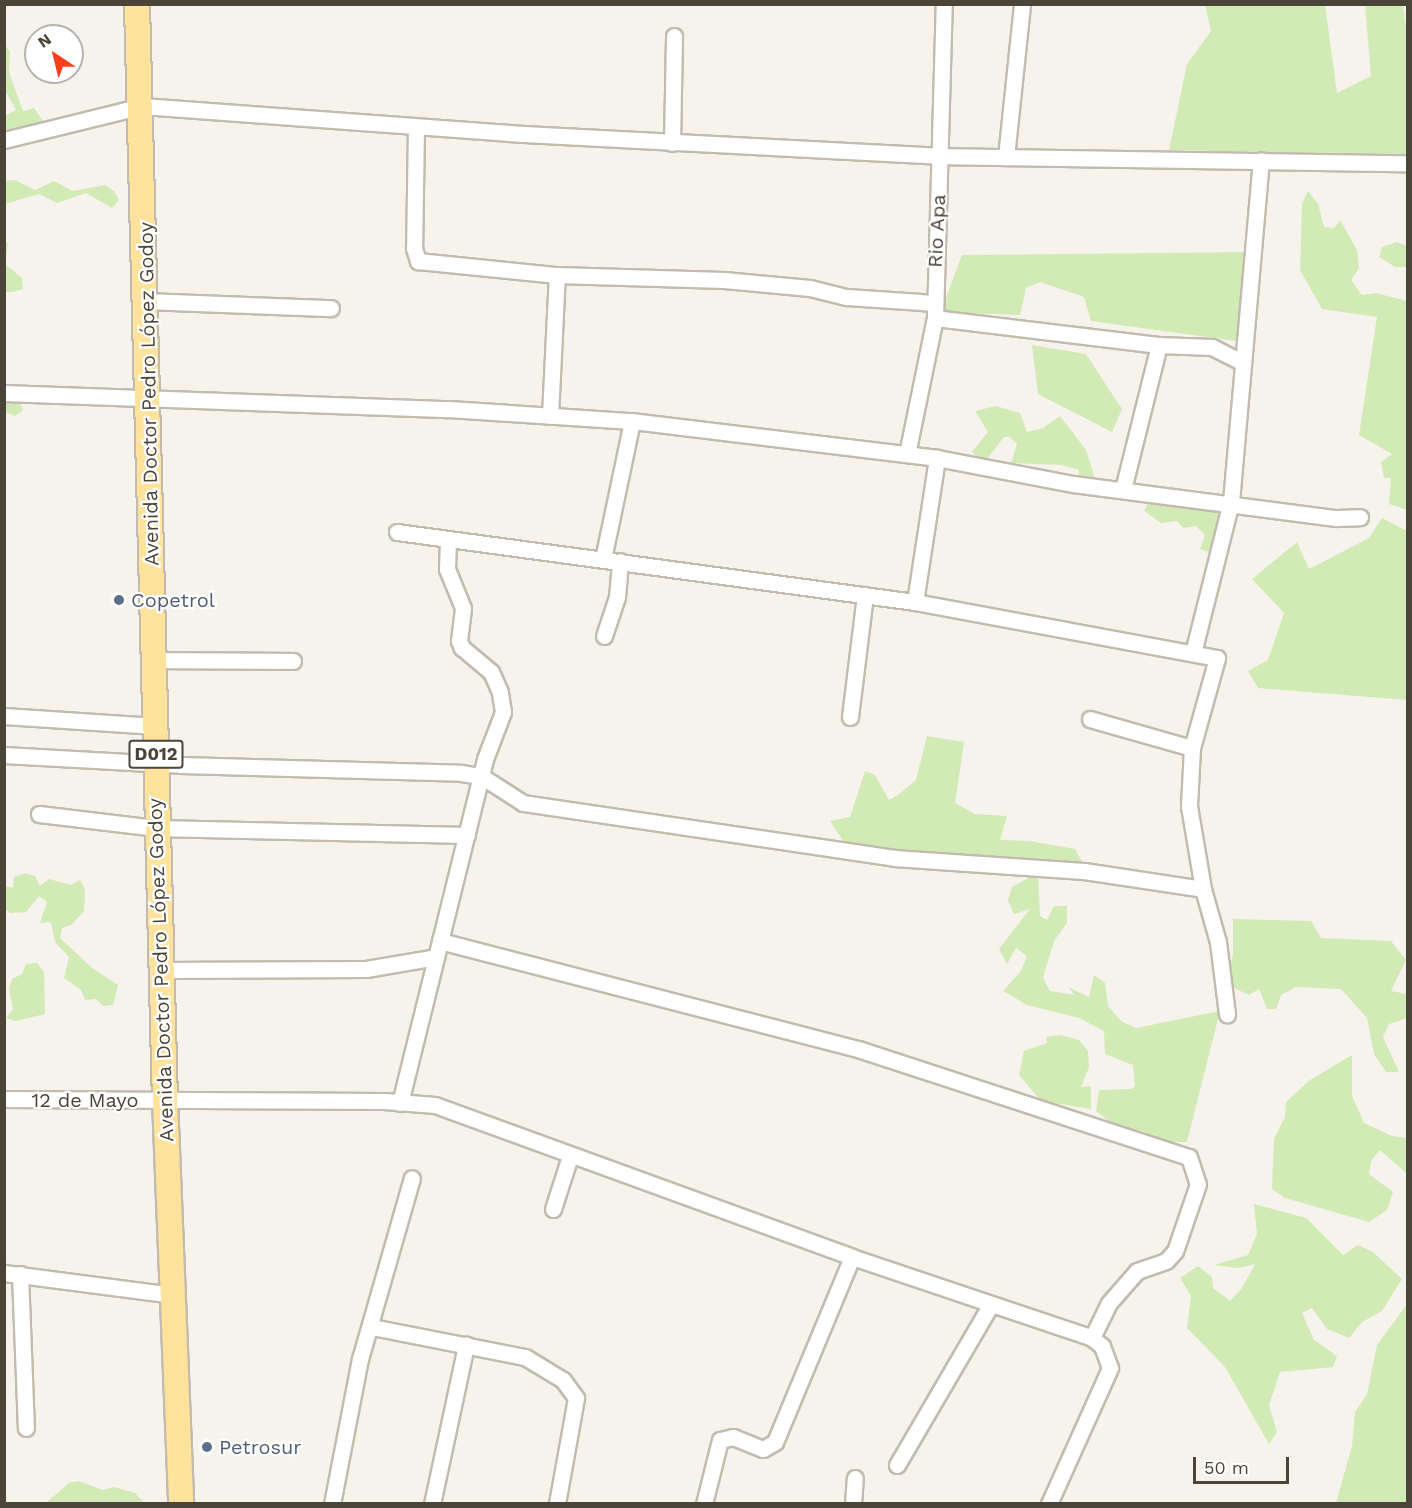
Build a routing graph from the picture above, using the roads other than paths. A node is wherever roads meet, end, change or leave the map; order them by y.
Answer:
1 (137, 4) edge
2 (944, 4) edge
3 (1022, 4) edge
4 (674, 36) dead end
5 (142, 106) junction
6 (416, 127) junction
7 (4, 140) edge
8 (672, 143) junction
9 (940, 156) junction
10 (1006, 157) junction
11 (1261, 160) junction
12 (1407, 163) edge
13 (557, 275) junction
14 (146, 301) junction
15 (331, 309) dead end
16 (934, 310) junction
17 (1159, 345) junction
18 (1243, 363) junction
19 (4, 393) edge
20 (147, 396) junction
21 (550, 416) junction
22 (632, 421) junction
23 (907, 454) junction
24 (937, 458) junction
25 (1123, 489) junction
26 (1231, 502) junction
27 (1360, 517) dead end
28 (397, 532) dead end
29 (448, 539) junction
30 (603, 559) junction
31 (620, 561) junction
32 (865, 595) junction
33 (915, 602) junction
34 (604, 636) dead end
35 (1194, 653) junction
36 (154, 660) junction
37 (293, 661) dead end
38 (4, 716) edge
39 (850, 717) dead end
40 (1090, 718) dead end
41 (156, 726) junction
42 (1192, 748) junction
43 (4, 754) edge
44 (155, 764) junction
45 (481, 776) junction
46 (39, 814) dead end
47 (157, 828) junction
48 (467, 835) junction
49 (1203, 889) junction
50 (440, 941) junction
51 (436, 957) junction
52 (161, 970) junction
53 (1227, 1014) dead end
54 (4, 1099) edge
55 (165, 1100) junction
56 (400, 1103) junction
57 (570, 1156) junction
58 (412, 1178) dead end
59 (553, 1209) dead end
60 (852, 1257) junction
61 (4, 1273) edge
62 (20, 1274) junction
63 (172, 1295) junction
64 (990, 1306) junction
65 (372, 1327) junction
66 (1092, 1338) junction
67 (466, 1345) junction
68 (26, 1428) dead end
69 (897, 1465) dead end
70 (855, 1478) dead end
71 (181, 1503) edge
72 (332, 1503) edge
73 (432, 1503) edge
74 (557, 1503) edge
75 (704, 1503) edge
76 (853, 1503) edge
77 (1049, 1503) edge

1 - 5 main road, Avenida Doctor Pedro López Godoy / D012
2 - 9 street, Rio Apa
3 - 10 street
4 - 8 street
5 - 6 street
5 - 7 street
5 - 14 main road, Avenida Doctor Pedro López Godoy / D012
6 - 8 street
6 - 13 street
8 - 9 street
9 - 10 street
9 - 16 street, Rio Apa
10 - 11 street
11 - 12 street
11 - 18 street
13 - 16 street
13 - 21 street
14 - 15 street
14 - 20 main road, Avenida Doctor Pedro López Godoy / D012
16 - 17 street
16 - 23 street, Rio Apa
17 - 18 street
17 - 25 street
18 - 26 street
19 - 20 street
20 - 21 street
20 - 36 main road, Avenida Doctor Pedro López Godoy / D012
21 - 22 street
22 - 23 street
22 - 30 street
23 - 24 street
24 - 25 street
24 - 33 street
25 - 26 street
26 - 27 street
26 - 35 street
28 - 29 street
29 - 30 street
29 - 45 street
30 - 31 street
31 - 32 street
31 - 34 street
32 - 33 street
32 - 39 street
33 - 35 street
35 - 42 street
36 - 37 street
36 - 41 main road, Avenida Doctor Pedro López Godoy / D012
38 - 41 street
40 - 42 street
41 - 44 main road, Avenida Doctor Pedro López Godoy / D012
42 - 49 street
43 - 44 street
44 - 45 street
44 - 47 main road, Avenida Doctor Pedro López Godoy / D012
45 - 48 street
45 - 49 street
46 - 47 street
47 - 48 street
47 - 52 main road, Avenida Doctor Pedro López Godoy / D012
48 - 50 street
49 - 53 street
50 - 51 street
50 - 66 street
51 - 52 street
51 - 56 street
52 - 55 main road, Avenida Doctor Pedro López Godoy / D012
54 - 55 street, 12 de Mayo
55 - 56 street, 12 de Mayo
55 - 63 main road, Avenida Doctor Pedro López Godoy / D012
56 - 57 street, 12 de Mayo
57 - 59 street
57 - 60 street, 12 de Mayo
58 - 65 street
60 - 64 street, 12 de Mayo
60 - 75 street
61 - 62 street
62 - 63 street
62 - 68 street
63 - 71 main road, Avenida Doctor Pedro López Godoy / D012
64 - 66 street, 12 de Mayo
64 - 69 street
65 - 67 street
65 - 72 street
66 - 77 street
67 - 73 street
67 - 74 street
70 - 76 street

